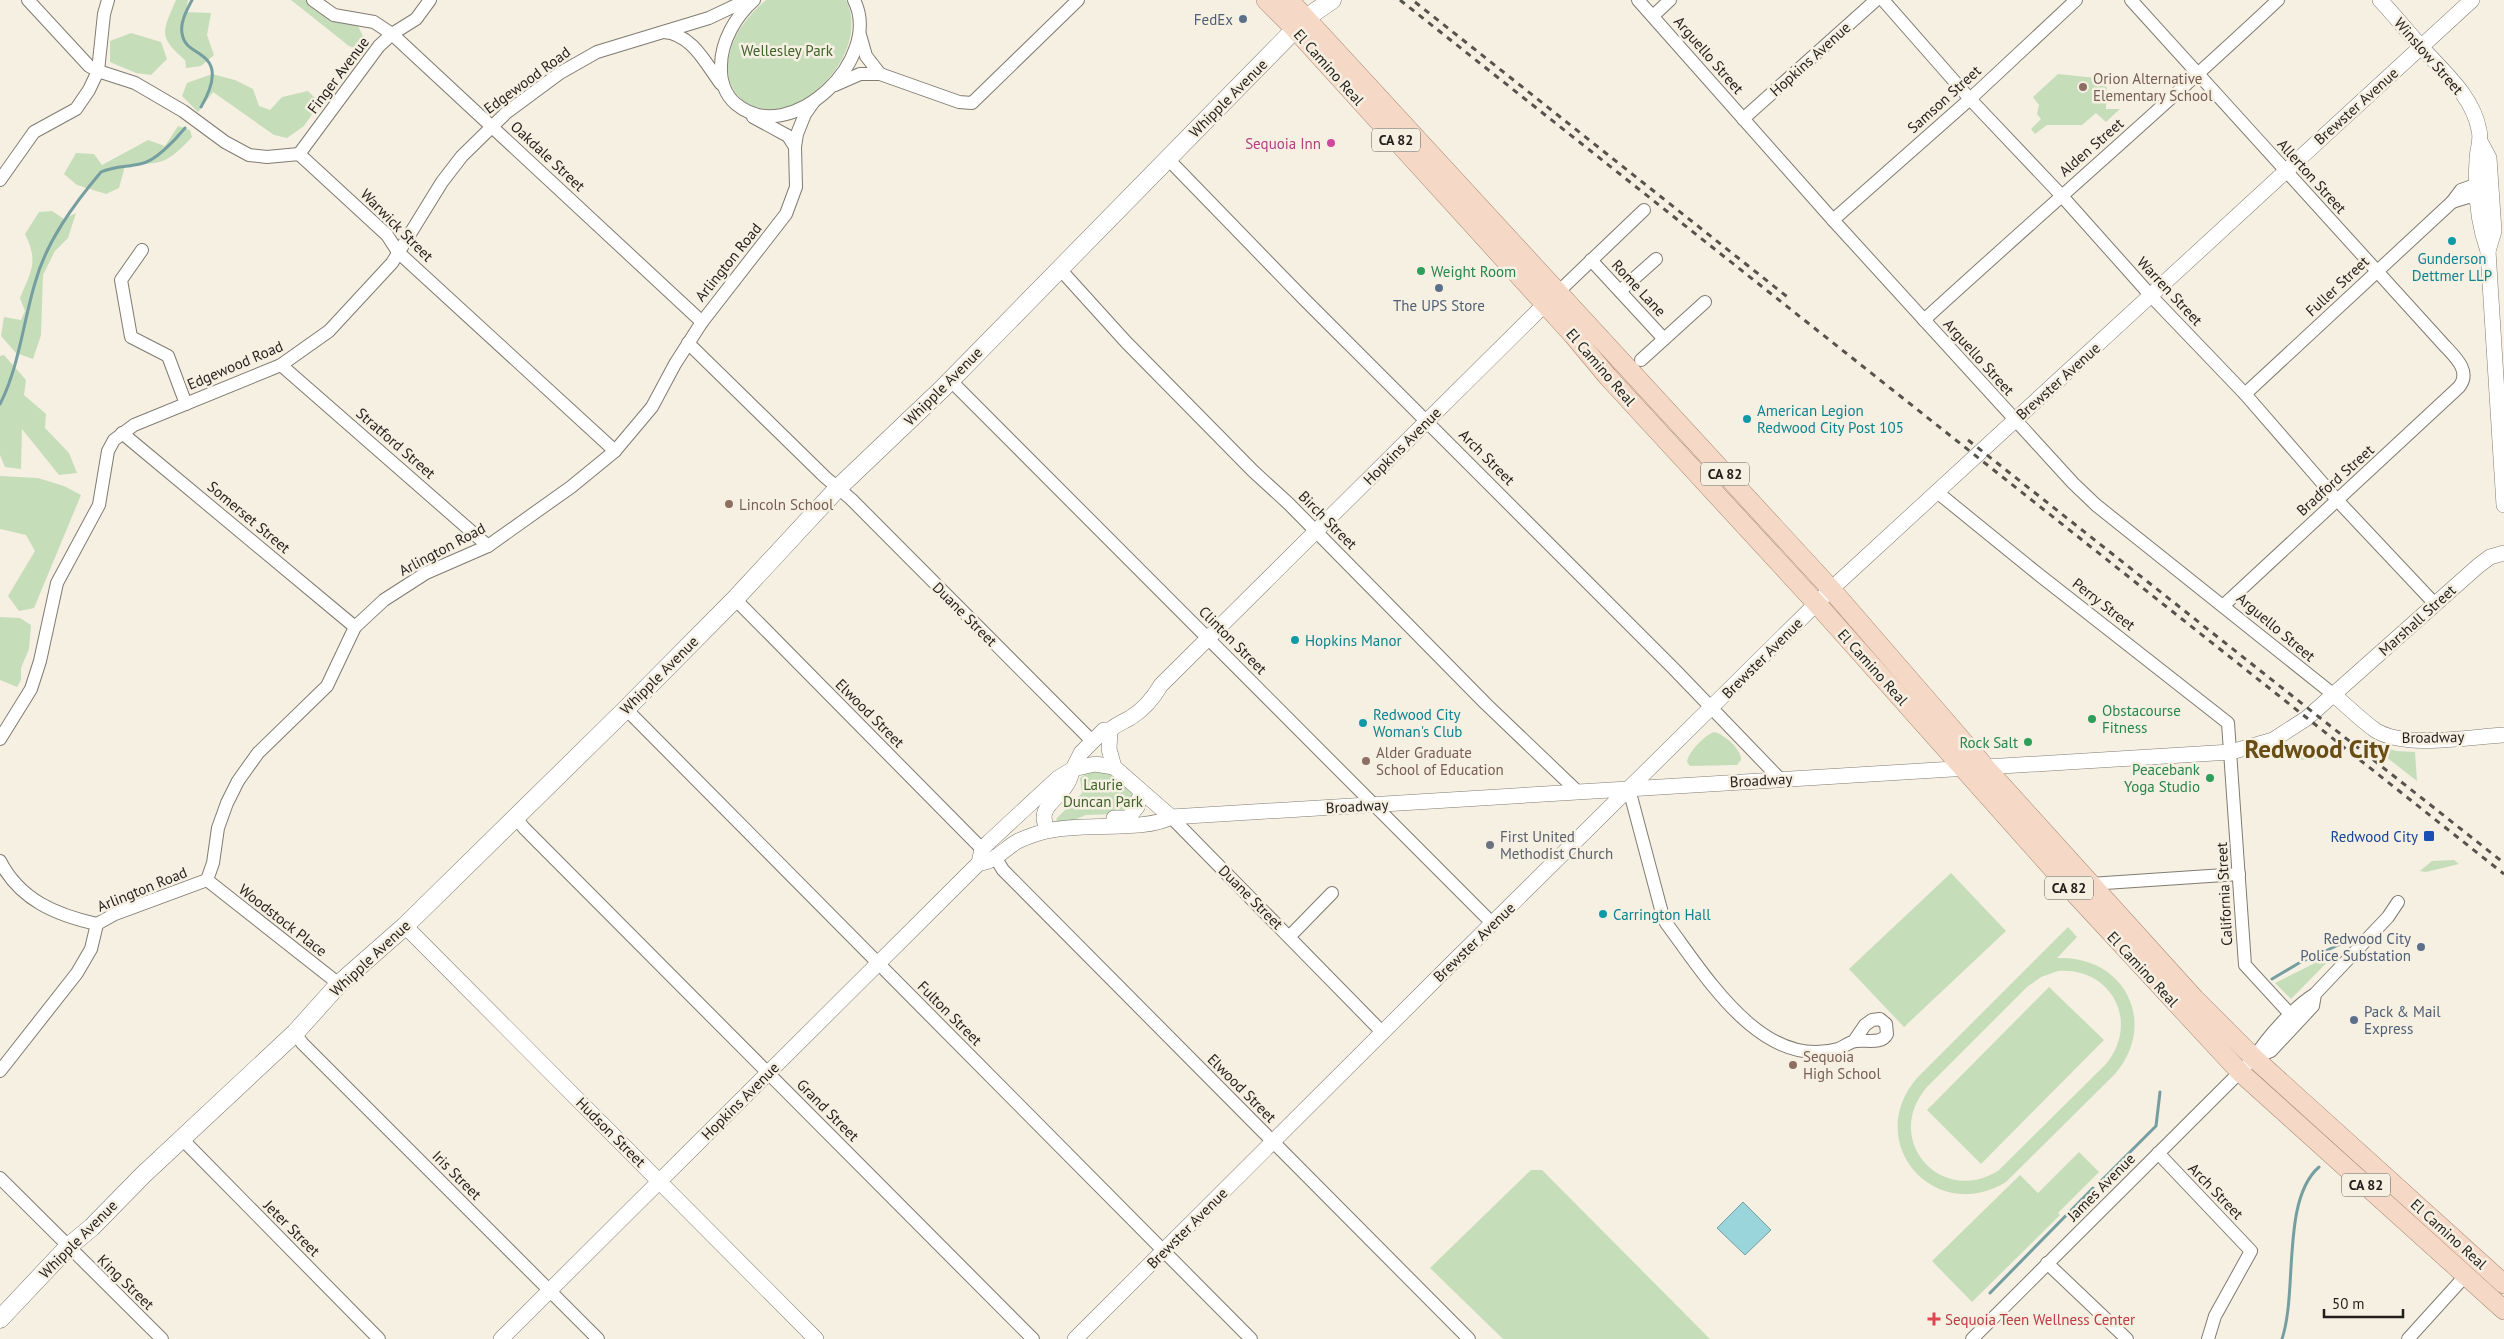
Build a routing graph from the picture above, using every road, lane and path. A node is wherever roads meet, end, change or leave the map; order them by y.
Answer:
1 (28, 0) edge
2 (108, 0) edge
3 (313, 0) edge
4 (430, 0) edge
5 (747, 0) edge
6 (755, 0) edge
7 (854, 0) edge
8 (862, 0) edge
9 (1078, 0) edge
10 (1266, 0) edge
11 (1290, 0) edge
12 (1314, 0) edge
13 (1332, 0) edge
14 (1638, 0) edge
15 (1670, 0) edge
16 (1876, 0) edge
17 (1883, 0) edge
18 (2076, 0) edge
19 (2131, 0) edge
20 (2278, 0) edge
21 (2380, 0) edge
22 (2472, 0) edge
23 (1653, 16) junction
24 (860, 24) junction
25 (1301, 24) junction
26 (657, 33) junction
27 (392, 34) junction
28 (2421, 46) junction
29 (98, 71) junction
30 (880, 74) junction
31 (2198, 75) junction
32 (827, 90) junction
33 (728, 95) junction
34 (1970, 99) junction
35 (815, 100) junction
36 (1743, 119) junction
37 (492, 126) junction
38 (2481, 143) junction
39 (795, 147) junction
40 (299, 154) junction
41 (1168, 159) junction
42 (2285, 170) junction
43 (2, 171) edge
44 (2478, 191) junction
45 (2061, 195) junction
46 (1644, 210) dead end
47 (1833, 220) junction
48 (142, 250) dead end
49 (2488, 251) junction
50 (398, 252) junction
51 (1656, 259) dead end
52 (1591, 260) junction
53 (1059, 268) junction
54 (2376, 272) junction
55 (1620, 291) junction
56 (2152, 297) junction
57 (1552, 298) junction
58 (1705, 302) dead end
59 (1924, 320) junction
60 (702, 322) junction
61 (1664, 339) junction
62 (688, 342) junction
63 (1641, 360) dead end
64 (281, 365) junction
65 (2464, 376) joint
66 (950, 380) junction
67 (2245, 394) junction
68 (186, 404) junction
69 (1428, 421) junction
70 (2015, 421) junction
71 (122, 433) junction
72 (615, 451) junction
73 (838, 488) junction
74 (1938, 492) junction
75 (2338, 500) junction
76 (2504, 505) edge
77 (1316, 531) junction
78 (488, 546) junction
79 (2504, 553) edge
80 (1831, 589) junction
81 (735, 599) junction
82 (1817, 604) junction
83 (2435, 604) junction
84 (2224, 605) junction
85 (354, 626) junction
86 (1209, 638) junction
87 (2334, 694) junction
88 (1711, 708) junction
89 (626, 709) junction
90 (1115, 726) junction
91 (2504, 735) edge
92 (0, 739) edge
93 (1092, 741) junction
94 (2232, 752) junction
95 (1114, 767) junction
96 (1986, 768) junction
97 (1073, 769) junction
98 (1963, 769) junction
99 (1780, 780) junction
100 (1629, 789) junction
101 (1141, 790) junction
102 (1577, 791) junction
103 (1374, 805) junction
104 (1171, 817) junction
105 (516, 818) junction
106 (1010, 823) junction
107 (1090, 826) junction
108 (1048, 830) junction
109 (980, 856) junction
110 (995, 857) junction
111 (0, 861) edge
112 (2239, 874) junction
113 (207, 880) junction
114 (2090, 884) junction
115 (1332, 893) dead end
116 (2398, 902) dead end
117 (97, 924) junction
118 (1493, 924) junction
119 (405, 926) junction
120 (1290, 936) junction
121 (878, 964) junction
122 (339, 984) junction
123 (2315, 994) junction
124 (2291, 1015) junction
125 (295, 1033) junction
126 (1383, 1033) junction
127 (1854, 1041) dead end
128 (2254, 1058) junction
129 (0, 1071) edge
130 (2240, 1072) junction
131 (768, 1073) junction
132 (182, 1139) junction
133 (1272, 1142) junction
134 (2158, 1154) junction
135 (0, 1178) edge
136 (660, 1181) junction
137 (68, 1247) junction
138 (1163, 1251) junction
139 (2047, 1263) junction
140 (2466, 1275) junction
141 (2504, 1284) edge
142 (550, 1291) junction
143 (2504, 1310) edge
144 (0, 1319) edge
145 (162, 1339) edge
146 (379, 1339) edge
147 (502, 1339) edge
148 (598, 1339) edge
149 (816, 1339) edge
150 (1033, 1339) edge
151 (1075, 1339) edge
152 (1251, 1339) edge
153 (1469, 1339) edge
154 (1972, 1339) edge
155 (2127, 1339) edge
156 (2208, 1339) edge
157 (2408, 1339) edge

1 - 29 street
2 - 29 street
3 - 27 street, Oakdale Street
4 - 27 street, Finger Avenue
5 - 26 street, Edgewood Road
6 - 33 street
7 - 24 street
8 - 24 street
9 - 30 street
10 - 25 main road, El Camino Real / CA 82
11 - 25 main road, El Camino Real / CA 82
12 - 25 main road, Whipple Avenue
13 - 25 main road, Whipple Avenue
14 - 23 street, Arguello Street
15 - 23 street
16 - 36 street, Hopkins Avenue
17 - 34 street, Warren Street
18 - 34 street, Samson Street
19 - 31 street, Allerton Street
20 - 31 street, Alden Street
21 - 28 street, Winslow Street
22 - 28 street, Brewster Avenue
23 - 36 street, Arguello Street
24 - 30 street
24 - 32 street
25 - 41 main road, Whipple Avenue
25 - 57 main road, El Camino Real / CA 82
26 - 33 street, Edgewood Road
26 - 37 street, Edgewood Road
27 - 37 street, Oakdale Street
27 - 40 street, Finger Avenue
28 - 38 street, Winslow Street
28 - 42 street, Brewster Avenue
29 - 40 street
29 - 43 street
30 - 32 street
31 - 42 street, Allerton Street
31 - 45 street, Alden Street
32 - 35 street
33 - 35 street
33 - 39 street
34 - 45 street, Warren Street
34 - 47 street, Samson Street
35 - 39 street, Arlington Road
36 - 47 street, Arguello Street
37 - 50 street, Edgewood Road
37 - 60 street, Oakdale Street
38 - 44 street, Winslow Street
38 - 49 street, Winslow Street
39 - 60 street, Arlington Road
40 - 50 street, Warwick Street
41 - 53 main road, Whipple Avenue
41 - 69 street, Arch Street
42 - 54 street, Allerton Street
42 - 56 street, Brewster Avenue
44 - 49 street, Winslow Street
44 - 54 street, Fuller Street
45 - 56 street, Warren Street
45 - 59 street, Alden Street
46 - 52 street, Hopkins Avenue
47 - 59 street, Arguello Street
48 - 68 street
49 - 76 street, Winslow Street
50 - 64 street, Edgewood Road
50 - 72 street, Warwick Street
51 - 55 street
52 - 55 street, Rome Lane
52 - 57 street, Hopkins Avenue
53 - 66 main road, Whipple Avenue
53 - 77 street, Birch Street
54 - 65 street, Allerton Street
54 - 67 street, Fuller Street
55 - 61 street, Rome Lane
56 - 67 street, Warren Street
56 - 70 street, Brewster Avenue
57 - 69 street, Hopkins Avenue
57 - 80 main road, El Camino Real / CA 82
57 - 82 main road, El Camino Real / CA 82
58 - 61 street
59 - 70 street, Arguello Street
60 - 62 street, Arlington Road
61 - 63 street
62 - 72 street, Arlington Road
62 - 73 street
64 - 68 street, Edgewood Road
64 - 78 street, Stratford Street
65 - 75 street, Bradford Street
66 - 73 main road, Whipple Avenue
66 - 86 street, Clinton Street
67 - 75 street, Warren Street
68 - 71 street, Edgewood Road
69 - 77 street, Hopkins Avenue
69 - 88 street, Arch Street
70 - 74 street, Brewster Avenue
70 - 84 street, Arguello Street
71 - 85 street, Somerset Street
71 - 92 street, Edgewood Road
72 - 78 street, Arlington Road
73 - 81 main road, Whipple Avenue
73 - 93 street, Duane Street
74 - 80 street, Brewster Avenue
74 - 94 street, Perry Street
75 - 83 street, Warren Street
75 - 84 street, Bradford Street
77 - 86 street, Hopkins Avenue
77 - 102 street, Birch Street
78 - 85 street, Arlington Road
79 - 83 street, Marshall Street
80 - 82 street, Brewster Avenue
80 - 96 main road, El Camino Real / CA 82
81 - 89 main road, Whipple Avenue
81 - 109 street, Elwood Street
82 - 88 street, Brewster Avenue
82 - 98 main road, El Camino Real / CA 82
83 - 87 street, Marshall Street
84 - 87 street, Arguello Street
85 - 113 street, Arlington Road
86 - 90 street, Hopkins Avenue
86 - 103 street, Clinton Street
87 - 91 street, Broadway
87 - 94 street, Broadway
88 - 99 street, Arch Street
88 - 100 street, Brewster Avenue
89 - 105 main road, Whipple Avenue
89 - 121 street, Fulton Street
90 - 93 street, Hopkins Avenue
90 - 95 street
93 - 97 street, Hopkins Avenue
94 - 96 street, Broadway
94 - 112 street, California Street
95 - 97 street
95 - 101 street, Duane Street
96 - 98 street, Broadway
96 - 114 main road, El Camino Real / CA 82
97 - 106 street, Hopkins Avenue
97 - 108 street, Hopkins Avenue
98 - 99 street, Broadway
98 - 130 main road, El Camino Real / CA 82
99 - 100 street, Broadway
100 - 102 street, Broadway
100 - 118 street, Brewster Avenue
100 - 127 street
101 - 104 street, Duane Street
101 - 107 street
102 - 103 street, Broadway
103 - 104 street, Broadway
103 - 118 street, Clinton Street
104 - 107 street, Broadway
104 - 120 street, Duane Street
105 - 119 main road, Whipple Avenue
105 - 131 street, Grand Street
106 - 109 street, Hopkins Avenue
106 - 110 street
107 - 108 street, Broadway
108 - 110 street, Broadway
109 - 110 street, Hopkins Avenue
109 - 121 street, Hopkins Avenue
110 - 133 street, Elwood Street
111 - 117 street
112 - 114 street
112 - 124 street, California Street
113 - 117 street, Arlington Road
113 - 122 street, Woodstock Place
114 - 128 main road, El Camino Real / CA 82
115 - 120 street
116 - 123 street, James Avenue
117 - 129 street, Arlington Road
118 - 126 street, Brewster Avenue
119 - 122 main road, Whipple Avenue
119 - 136 street, Hudson Street
120 - 126 street, Duane Street
121 - 131 street, Hopkins Avenue
121 - 138 street, Fulton Street
122 - 125 main road, Whipple Avenue
123 - 124 street, James Avenue
123 - 128 street, James Avenue
124 - 128 street, James Avenue
125 - 132 main road, Whipple Avenue
125 - 142 street, Iris Street
126 - 133 street, Brewster Avenue
128 - 130 street, James Avenue
128 - 141 main road, El Camino Real / CA 82
130 - 134 street, James Avenue
130 - 140 main road, El Camino Real / CA 82
131 - 136 street, Hopkins Avenue
131 - 150 street, Grand Street
132 - 137 main road, Whipple Avenue
132 - 146 street, Jeter Street
133 - 138 street, Brewster Avenue
133 - 153 street, Elwood Street
134 - 139 street, James Avenue
134 - 156 street, Arch Street
135 - 137 street, King Street
136 - 142 street, Hopkins Avenue
136 - 149 street, Hudson Street
137 - 144 main road, Whipple Avenue
137 - 145 street, King Street
138 - 151 street, Brewster Avenue
138 - 152 street, Fulton Street
139 - 154 street, James Avenue
139 - 155 street
140 - 143 main road, El Camino Real / CA 82
140 - 157 street
142 - 147 street, Hopkins Avenue
142 - 148 street, Iris Street

